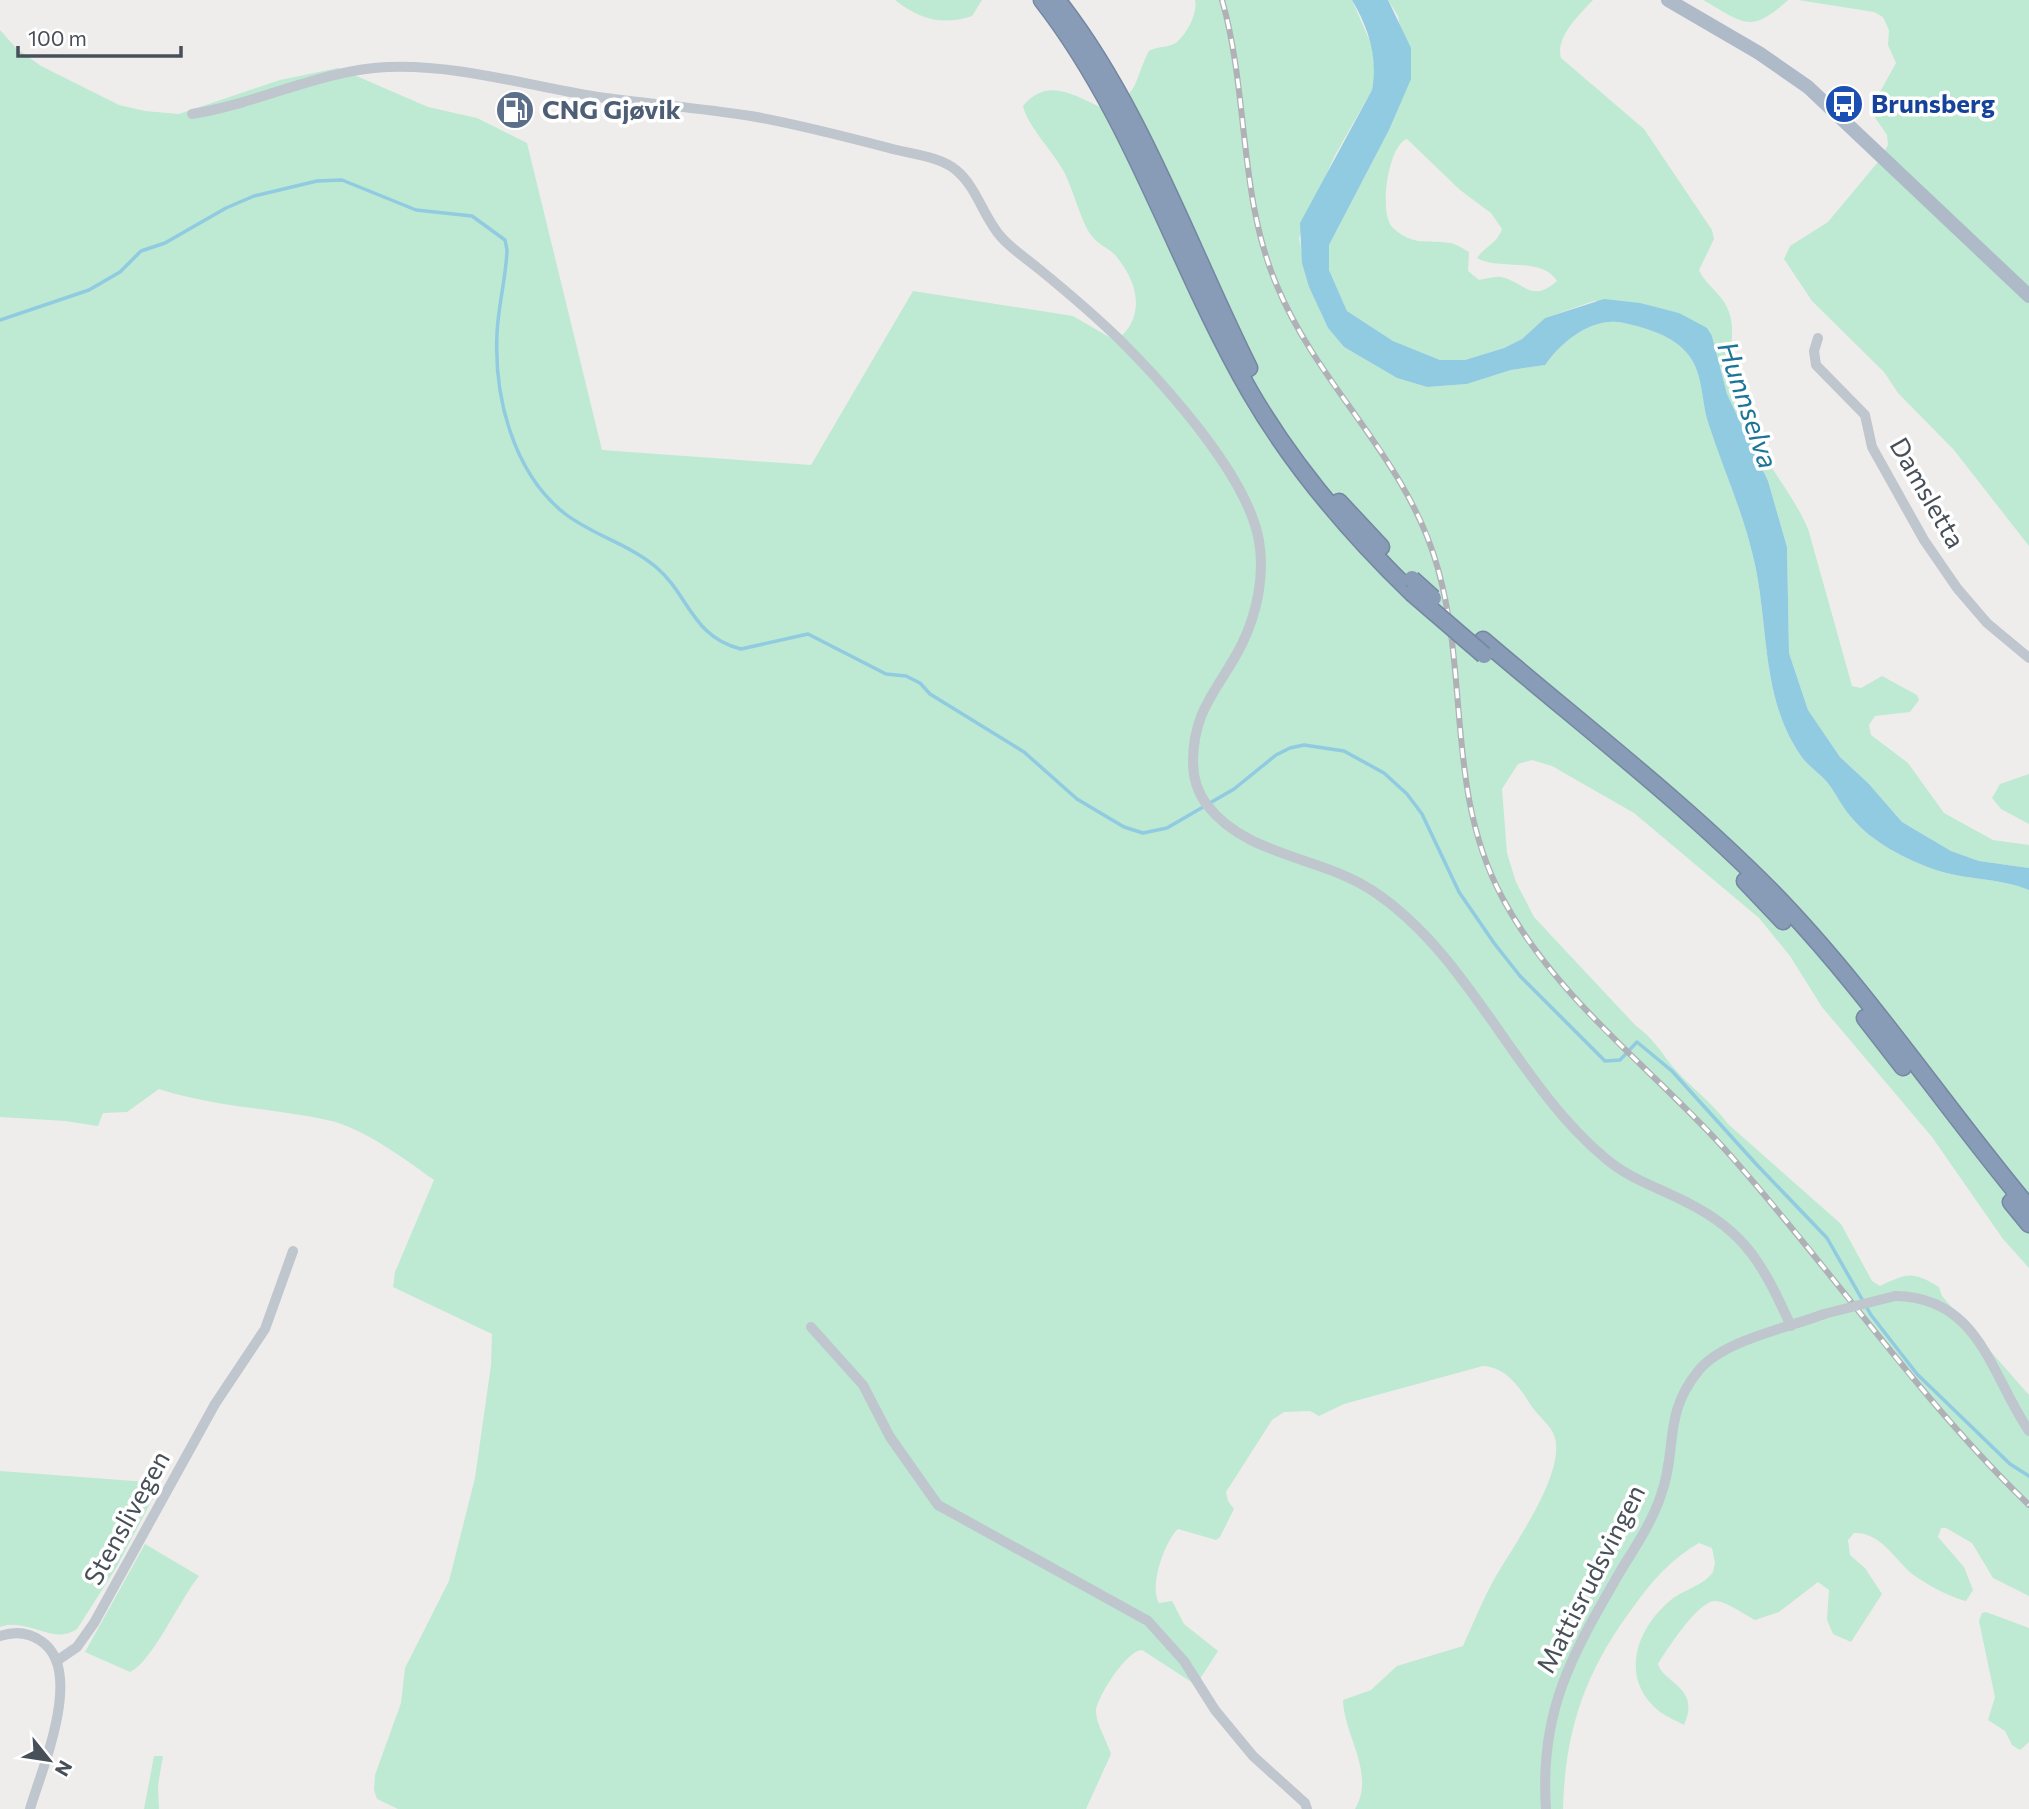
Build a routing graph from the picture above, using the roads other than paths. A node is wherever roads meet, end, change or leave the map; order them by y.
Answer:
1 (1042, 0) edge
2 (1057, 0) edge
3 (1668, 0) edge
4 (192, 114) dead end
5 (2029, 296) edge
6 (1818, 338) dead end
7 (1412, 586) junction
8 (1484, 648) junction
9 (2029, 659) edge
10 (2029, 1208) edge
11 (2029, 1224) edge
12 (293, 1251) dead end
13 (1791, 1326) junction
14 (811, 1327) dead end
15 (2029, 1431) edge
16 (0, 1636) edge
17 (58, 1660) junction
18 (30, 1809) edge
19 (1307, 1809) edge
20 (1546, 1809) edge

1 - 7 highway
2 - 7 highway
3 - 5 main road
4 - 13 street
6 - 9 street, Damsletta
7 - 8 highway, bridge
8 - 10 highway
8 - 11 highway
12 - 17 street, Stenslivegen
13 - 15 street, Mattisrudsvingen, bridge
13 - 20 street, Mattisrudsvingen
14 - 19 street
16 - 17 street
17 - 18 street

